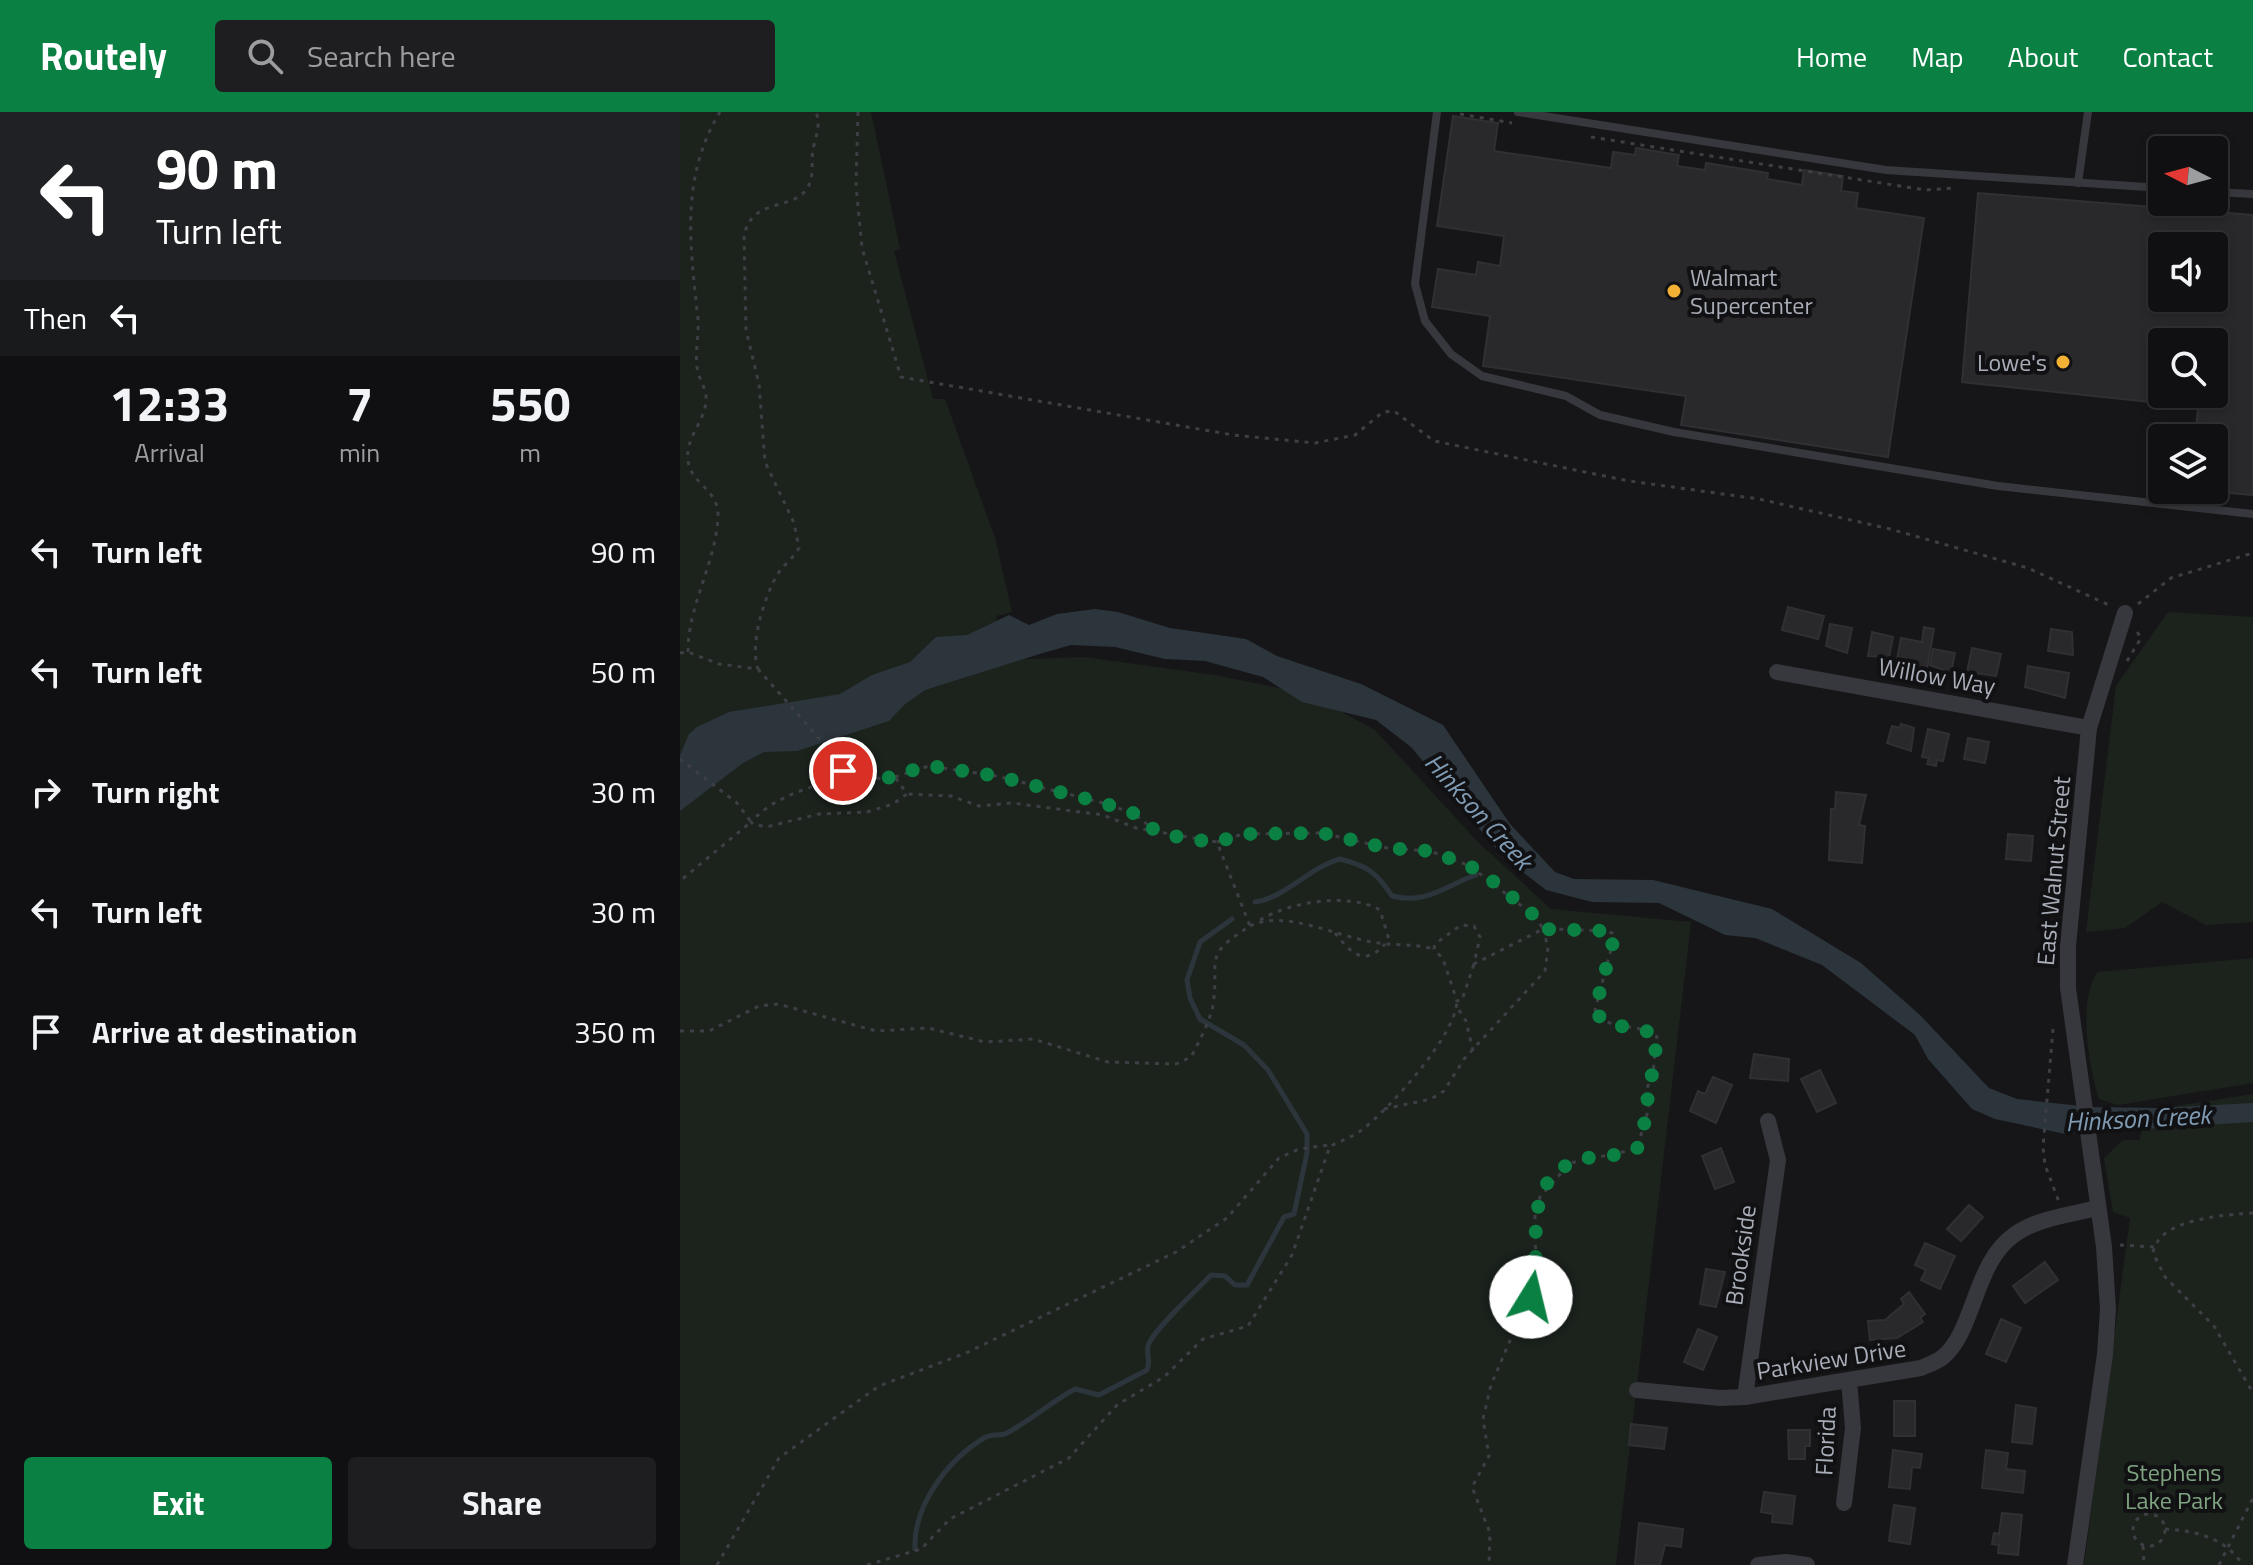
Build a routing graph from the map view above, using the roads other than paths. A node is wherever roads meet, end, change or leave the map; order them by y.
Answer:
1 (1437, 112) edge
2 (1518, 112) edge
3 (2088, 112) edge
4 (2078, 183) junction
5 (2148, 187) edge
6 (2228, 193) edge
7 (2253, 194) edge
8 (2253, 514) edge
9 (2125, 613) road end
10 (1777, 672) dead end
11 (2089, 728) junction
12 (1768, 1121) dead end
13 (2097, 1208) junction
14 (1849, 1381) junction
15 (1637, 1390) dead end
16 (1745, 1397) junction
17 (1844, 1503) dead end
18 (1758, 1565) edge
19 (1807, 1565) edge
20 (2075, 1565) edge

1 - 8 lane
2 - 4 lane
3 - 4 lane
4 - 5 lane
6 - 7 lane
9 - 11 street, East Walnut Street
10 - 11 street, Willow Way
11 - 13 street, East Walnut Street
12 - 16 street, Brookside
13 - 14 street, Parkview Drive
13 - 20 street, East Walnut Street
14 - 16 street, Parkview Drive
14 - 17 street, Florida
15 - 16 street, Parkview Drive
18 - 19 street

